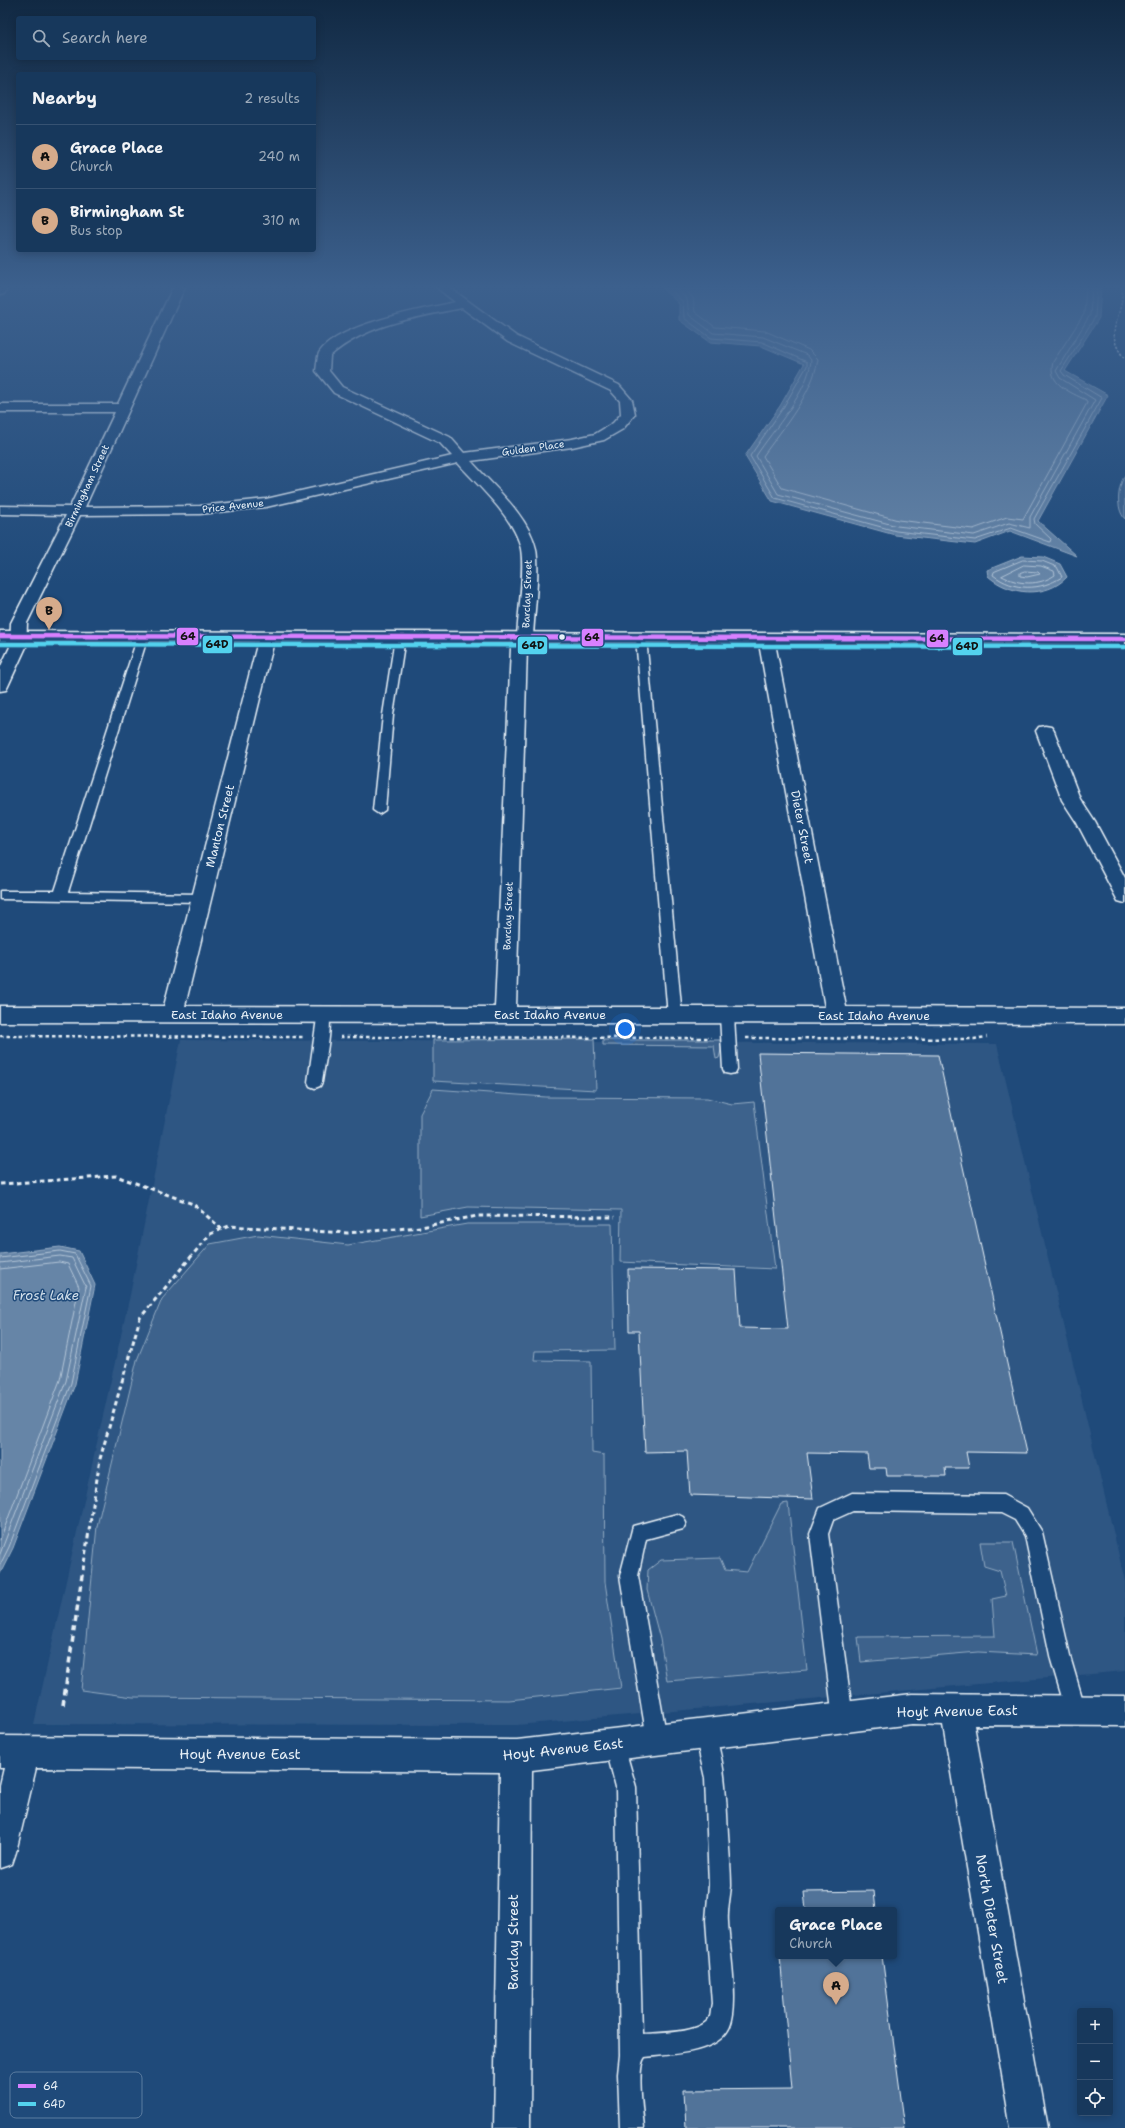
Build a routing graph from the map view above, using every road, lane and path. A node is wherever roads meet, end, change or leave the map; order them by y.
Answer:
1 (133, 386) edge
2 (334, 386) edge
3 (611, 386) edge
4 (0, 408) edge
5 (123, 408) junction
6 (461, 458) junction
7 (0, 510) edge
8 (76, 510) junction
9 (0, 636) edge
10 (19, 636) junction
11 (143, 636) junction
12 (267, 637) junction
13 (400, 638) junction
14 (525, 638) junction
15 (641, 638) junction
16 (766, 638) junction
17 (1125, 639) edge
18 (1, 683) edge
19 (1045, 731) dead end
20 (379, 810) dead end
21 (0, 895) edge
22 (60, 896) junction
23 (1125, 896) edge
24 (202, 898) junction
25 (0, 1014) edge
26 (172, 1015) junction
27 (323, 1015) junction
28 (505, 1015) junction
29 (675, 1016) junction
30 (727, 1016) junction
31 (837, 1016) junction
32 (1125, 1016) edge
33 (0, 1036) edge
34 (992, 1036) dead end
35 (322, 1037) junction
36 (729, 1038) junction
37 (730, 1069) dead end
38 (315, 1082) dead end
39 (0, 1184) edge
40 (615, 1217) dead end
41 (222, 1229) junction
42 (677, 1523) dead end
43 (63, 1705) dead end
44 (956, 1710) junction
45 (1076, 1711) junction
46 (1125, 1711) edge
47 (843, 1718) junction
48 (705, 1734) junction
49 (657, 1740) junction
50 (614, 1745) junction
51 (12, 1752) edge
52 (517, 1756) junction
53 (0, 1852) edge
54 (631, 2055) junction
55 (512, 2128) edge
56 (632, 2128) edge
57 (1029, 2128) edge

1 - 5 street, Birmingham Street
2 - 6 street, Barclay Street
3 - 6 street, Gulden Place
4 - 5 street
5 - 8 street, Birmingham Street
6 - 8 street, Price Avenue
6 - 14 street, Barclay Street
7 - 8 street, Price Avenue
8 - 10 street, Birmingham Street
9 - 10 street
10 - 11 street
10 - 18 street, Birmingham Street
11 - 12 street
11 - 22 lane
12 - 13 street
12 - 24 street, Manton Street
13 - 14 street
13 - 20 lane
14 - 15 street
14 - 28 street, Barclay Street
15 - 16 street
15 - 29 lane
16 - 17 street
16 - 31 street, Dieter Street
19 - 23 street
21 - 22 lane
22 - 24 lane
24 - 26 street, Manton Street
25 - 26 street, East Idaho Avenue
26 - 27 street, East Idaho Avenue
27 - 28 street, East Idaho Avenue
27 - 35 lane
28 - 29 street, East Idaho Avenue
29 - 30 street, East Idaho Avenue
30 - 31 street, East Idaho Avenue
30 - 36 lane
31 - 32 street, East Idaho Avenue
33 - 35 path
34 - 36 path
35 - 36 path
35 - 38 lane
36 - 37 lane
39 - 41 path
40 - 41 path
41 - 43 path
42 - 49 lane
44 - 45 street, Hoyt Avenue East
44 - 47 street, Hoyt Avenue East
44 - 57 street, North Dieter Street
45 - 46 street, Hoyt Avenue East
45 - 47 lane
47 - 48 street, Hoyt Avenue East
48 - 49 street, Hoyt Avenue East
48 - 54 lane
49 - 50 street, Hoyt Avenue East
50 - 52 street, Hoyt Avenue East
50 - 54 lane
51 - 52 street, Hoyt Avenue East
51 - 53 street
52 - 55 street, Barclay Street
54 - 56 lane

